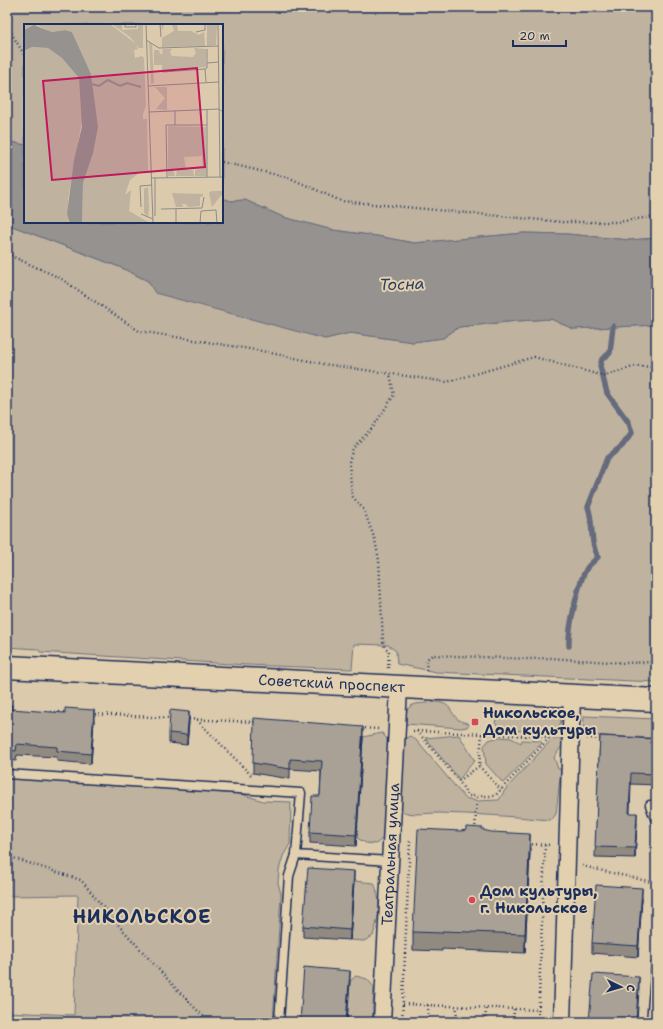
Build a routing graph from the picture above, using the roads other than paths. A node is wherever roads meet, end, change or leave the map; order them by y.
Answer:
1 (7, 666) edge
2 (393, 679) junction
3 (572, 695) junction
4 (656, 700) edge
5 (7, 774) edge
6 (650, 805) dead end
7 (656, 821) edge
8 (296, 855) junction
9 (390, 860) junction
10 (656, 964) edge
11 (279, 1022) edge
12 (382, 1022) edge
13 (562, 1022) edge
14 (651, 1022) edge

1 - 2 main road, Советский проспект
2 - 3 main road, Советский проспект
2 - 9 street, Театральная улица
3 - 4 main road, Советский проспект
3 - 13 street
5 - 8 lane
6 - 7 lane
8 - 9 lane
8 - 11 lane
9 - 12 street, Театральная улица
10 - 14 lane

